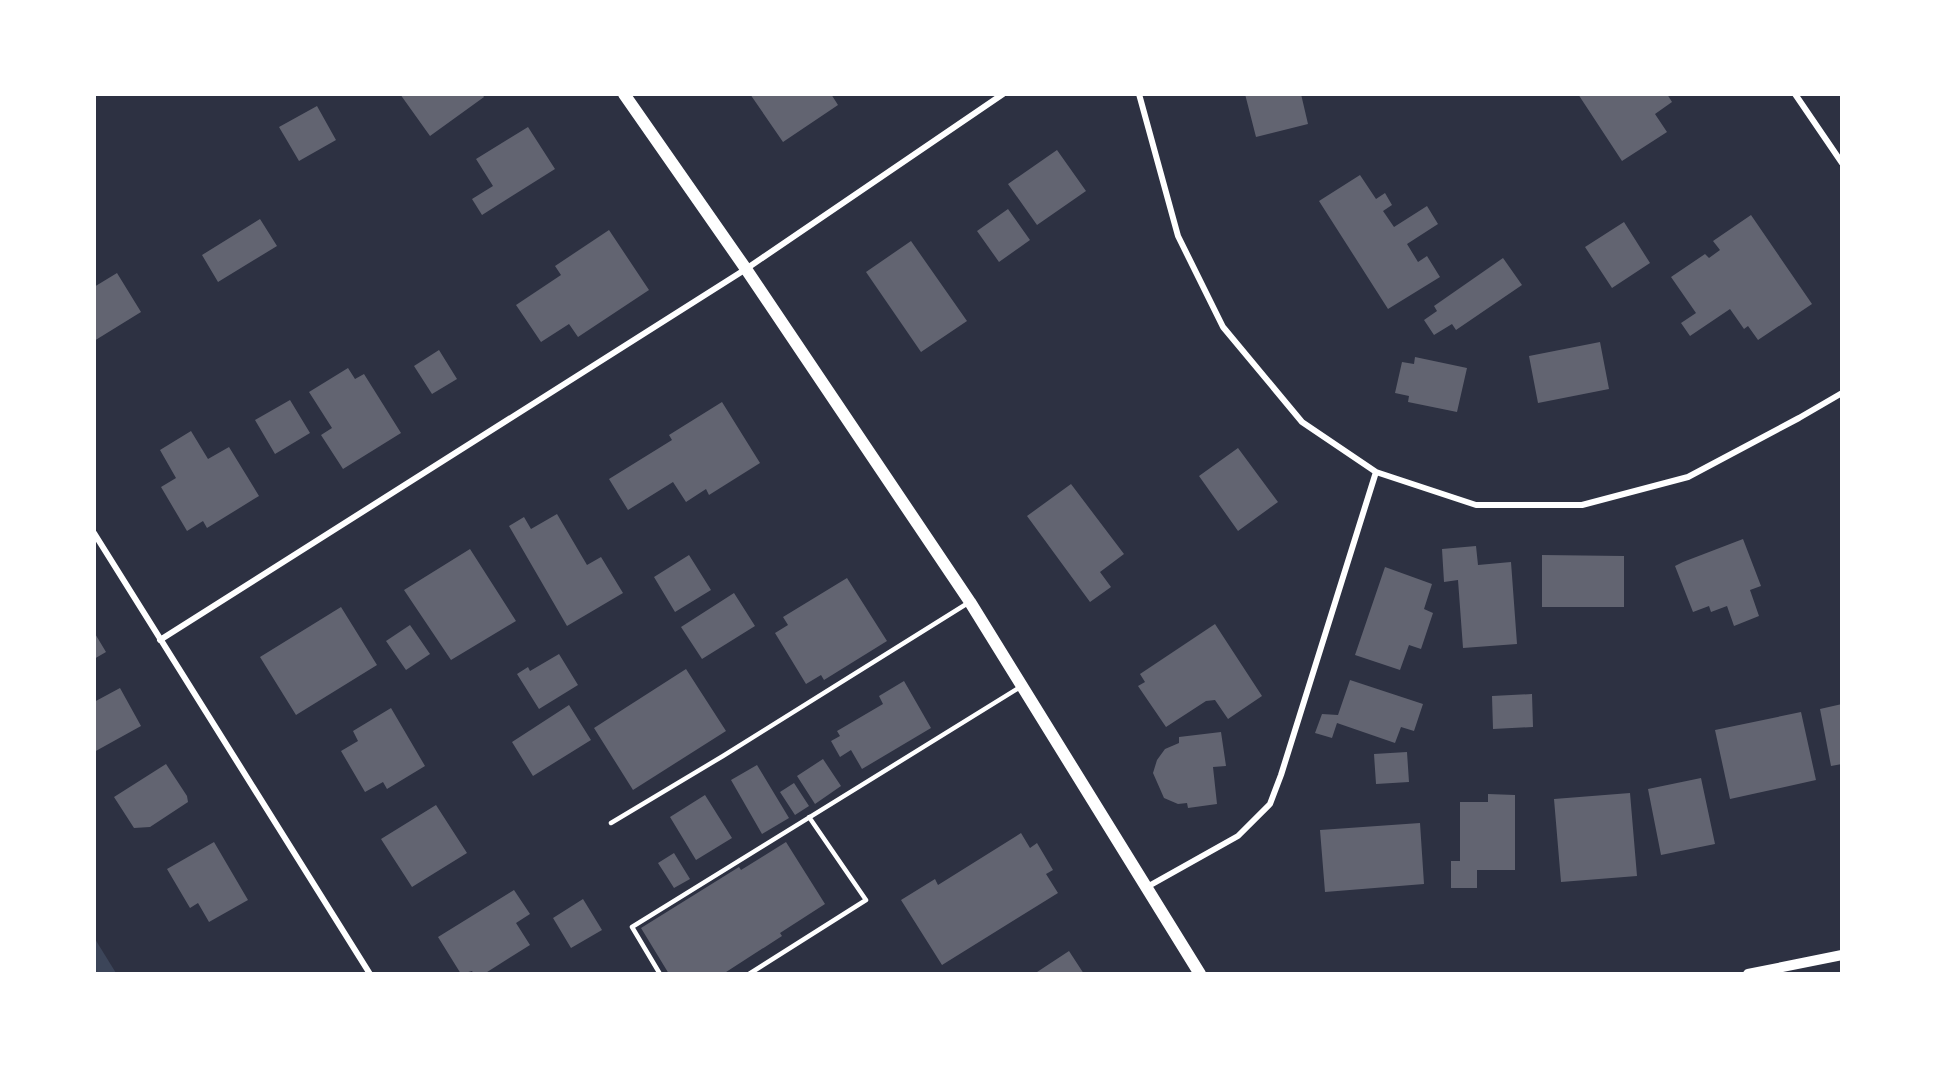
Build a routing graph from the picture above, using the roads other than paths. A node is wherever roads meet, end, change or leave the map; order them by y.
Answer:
1 (624, 94) edge
2 (1003, 94) edge
3 (1139, 94) edge
4 (1795, 94) edge
5 (1842, 163) edge
6 (746, 269) junction
7 (1842, 393) edge
8 (1376, 472) junction
9 (94, 533) edge
10 (970, 602) junction
11 (160, 640) junction
12 (1022, 686) junction
13 (809, 817) junction
14 (611, 823) dead end
15 (1147, 887) junction
16 (1842, 956) edge
17 (370, 974) edge
18 (660, 974) edge
19 (749, 974) edge
20 (1200, 974) edge
21 (1748, 974) edge

1 - 6 main road
2 - 6 street
3 - 8 street
4 - 5 street
6 - 10 main road
6 - 11 street
7 - 8 street
8 - 15 street
9 - 11 street
10 - 12 main road
10 - 14 lane
11 - 17 street
12 - 13 lane
12 - 15 main road
13 - 18 lane
13 - 19 lane
15 - 20 main road
16 - 21 street

